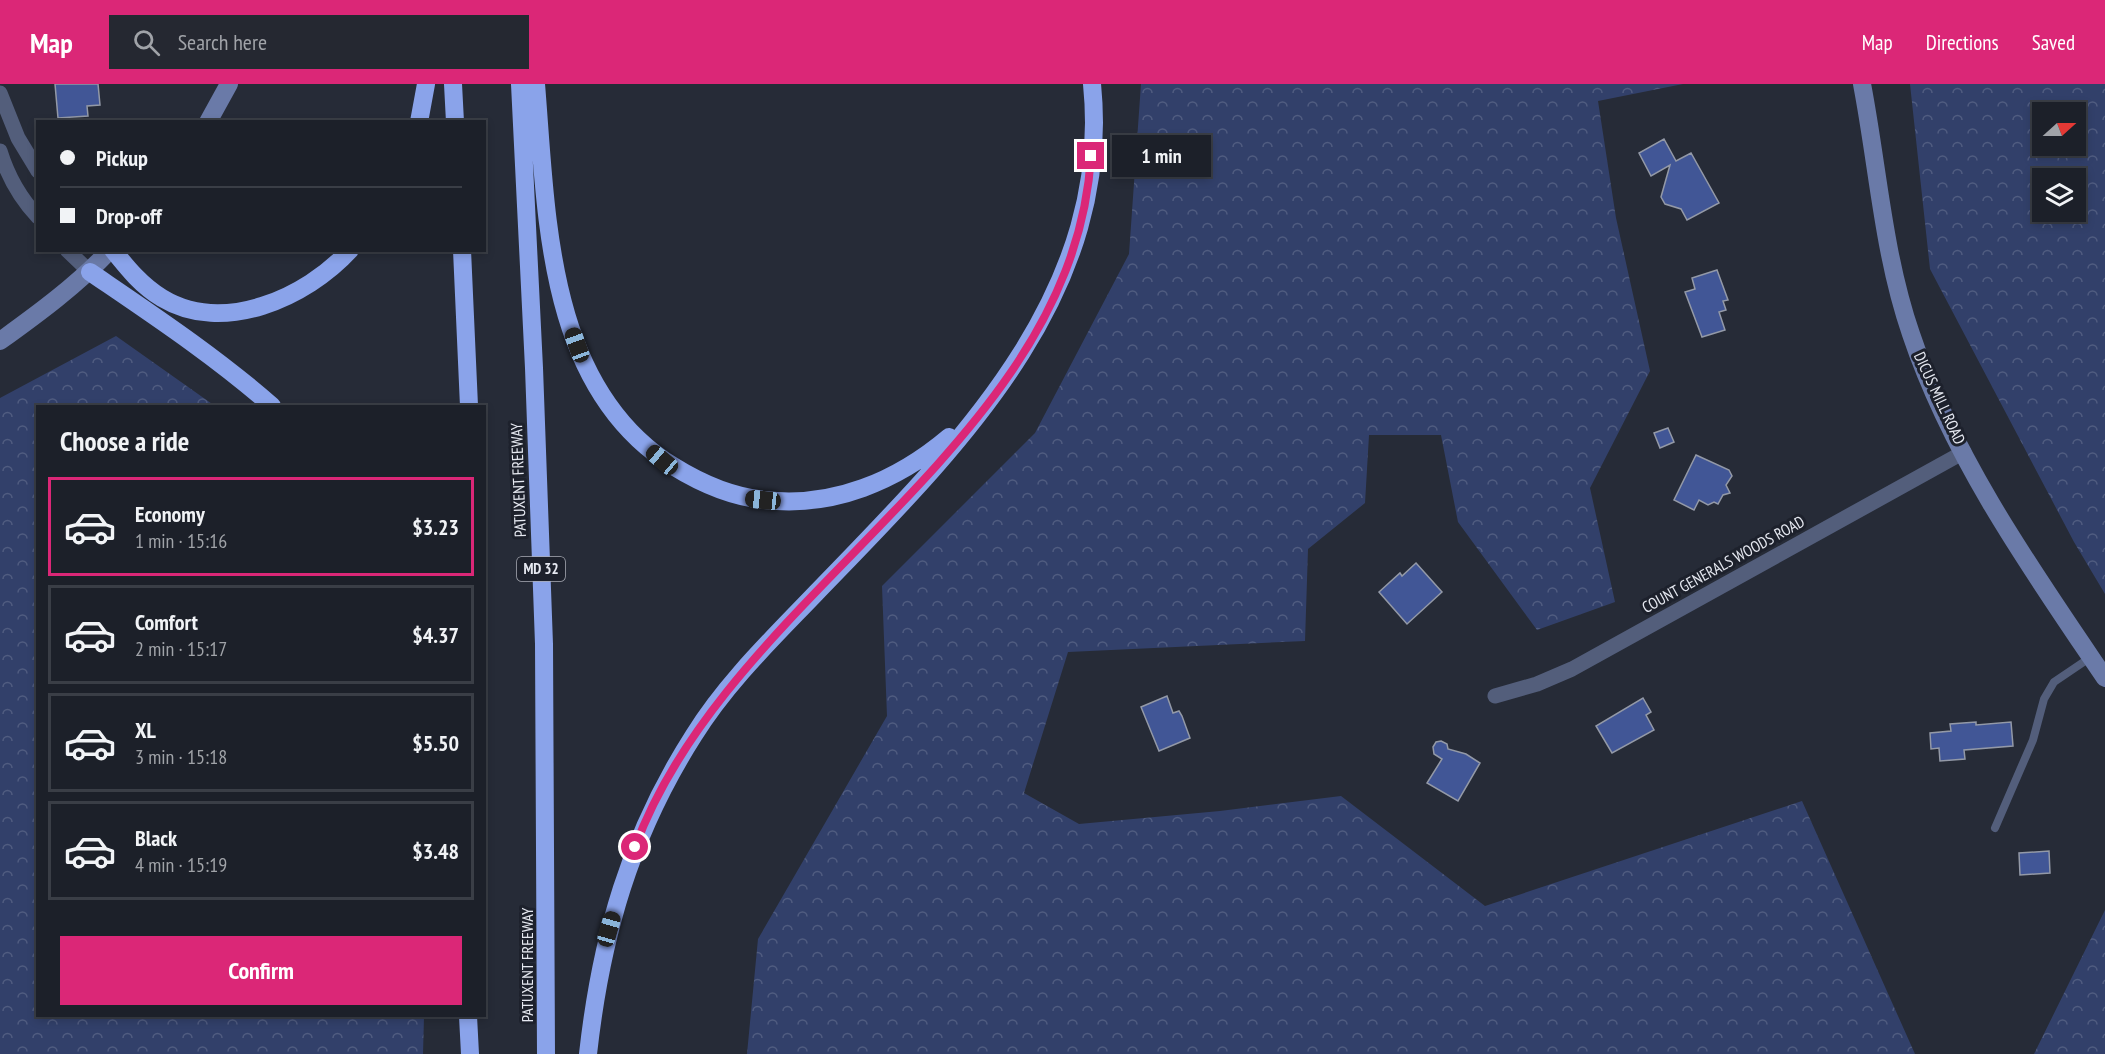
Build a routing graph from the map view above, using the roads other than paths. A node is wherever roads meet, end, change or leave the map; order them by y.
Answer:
1 (229, 84) edge
2 (426, 84) edge
3 (453, 84) edge
4 (520, 84) edge
5 (536, 84) edge
6 (1092, 84) edge
7 (1862, 84) edge
8 (0, 93) edge
9 (209, 120) edge
10 (419, 120) edge
11 (455, 120) edge
12 (0, 151) edge
13 (36, 168) edge
14 (36, 215) edge
15 (69, 252) edge
16 (110, 252) edge
17 (114, 252) edge
18 (348, 252) edge
19 (462, 252) edge
20 (90, 272) junction
21 (0, 341) edge
22 (271, 405) edge
23 (470, 405) edge
24 (982, 409) junction
25 (1964, 452) junction
26 (2091, 657) junction
27 (2105, 678) edge
28 (1495, 696) dead end
29 (1995, 828) dead end
30 (468, 1017) edge
31 (480, 1017) edge
32 (470, 1054) edge
33 (480, 1054) edge
34 (546, 1054) edge
35 (588, 1054) edge

1 - 9 street
2 - 10 highway
3 - 11 highway
4 - 34 highway, PATUXENT FREEWAY / MD 32
5 - 24 highway
6 - 24 highway
7 - 25 street, DICUS MILL ROAD
8 - 13 street
12 - 14 street
15 - 20 street
16 - 20 street
17 - 18 highway
19 - 23 highway
20 - 21 street
20 - 22 highway
24 - 35 highway
25 - 26 street, DICUS MILL ROAD
25 - 28 street, COUNT GENERALS WOODS ROAD
26 - 27 street, DICUS MILL ROAD
26 - 29 lane
30 - 32 highway
31 - 33 highway

